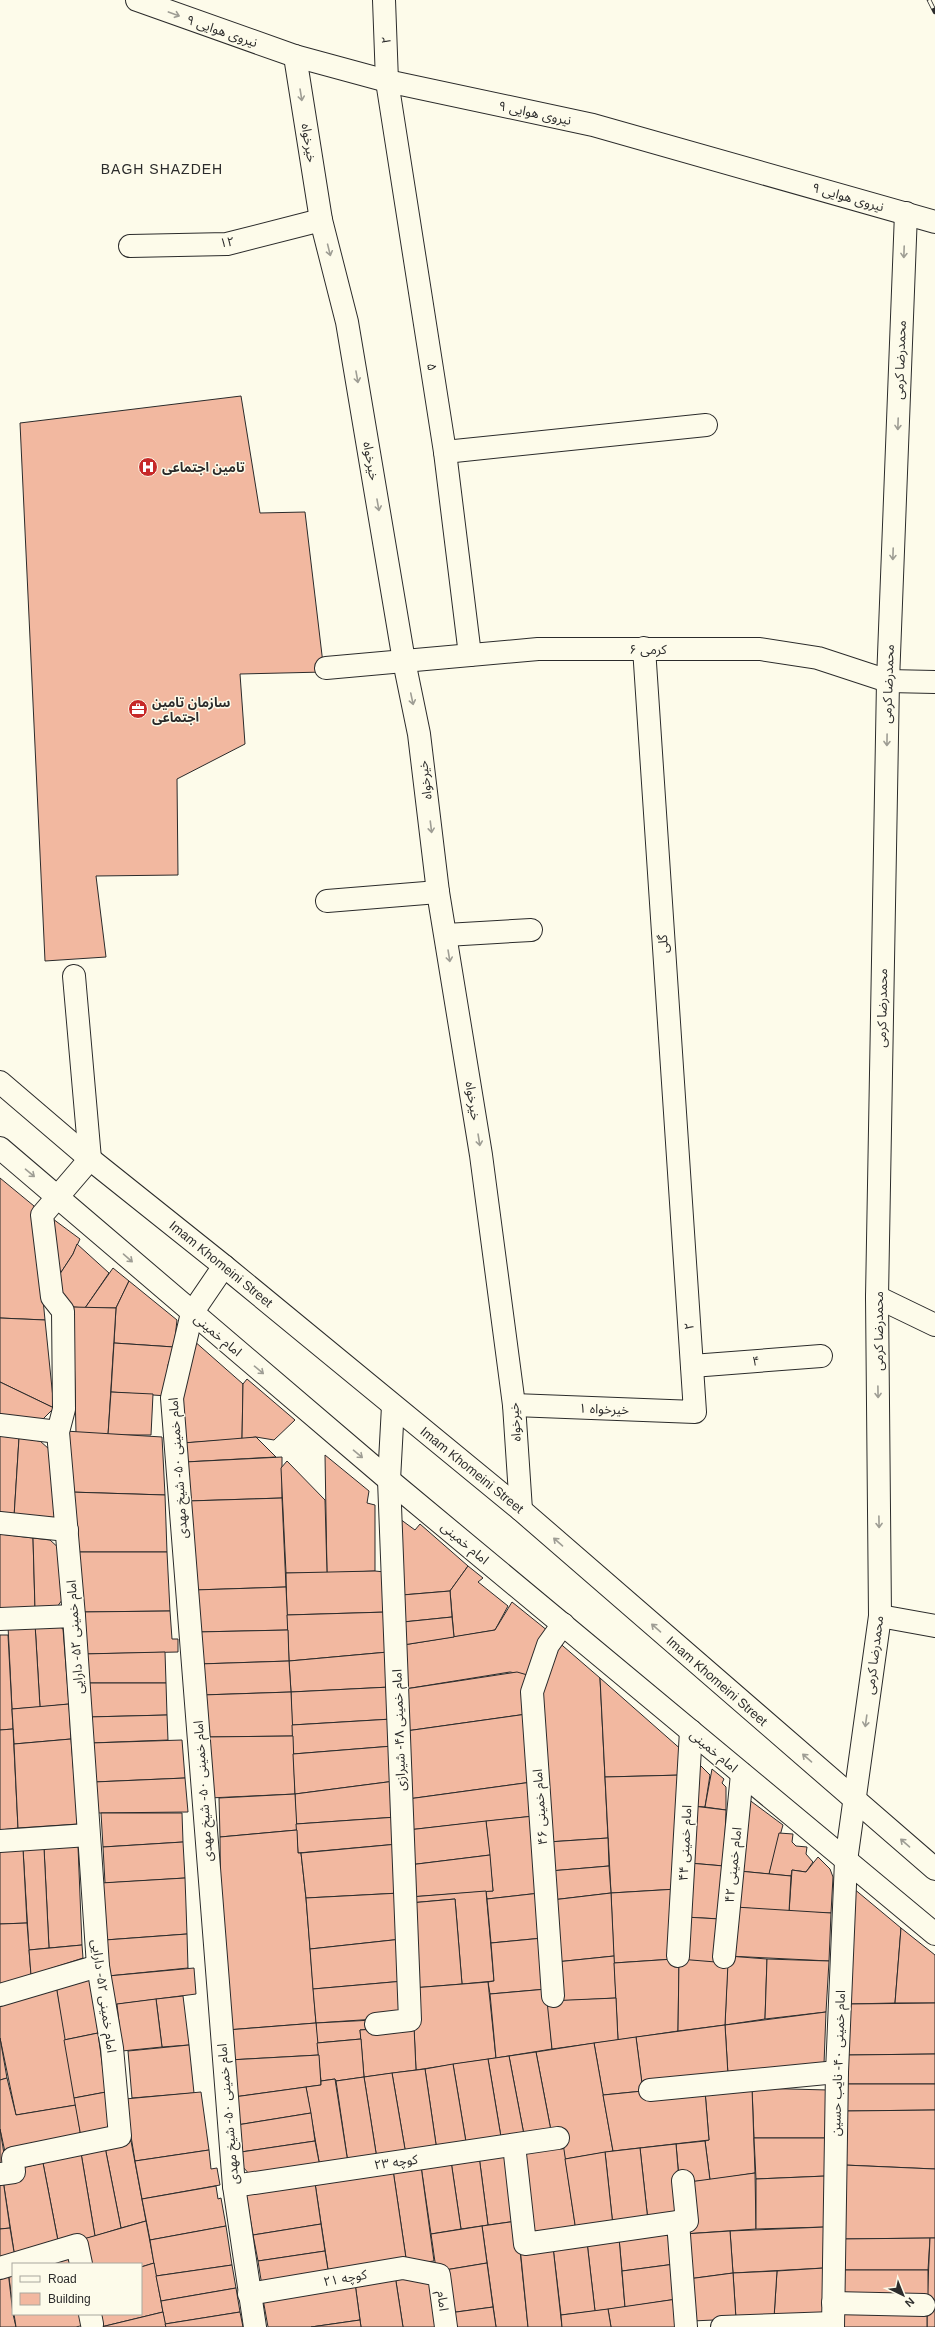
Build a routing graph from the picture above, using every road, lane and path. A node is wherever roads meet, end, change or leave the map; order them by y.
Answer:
1 (137, 0) edge
2 (384, 0) edge
3 (295, 56) junction
4 (387, 80) junction
5 (906, 213) junction
6 (321, 220) junction
7 (935, 222) edge
8 (130, 246) dead end
9 (706, 425) dead end
10 (445, 452) junction
11 (644, 648) junction
12 (470, 655) junction
13 (404, 661) junction
14 (326, 668) dead end
15 (888, 681) junction
16 (935, 682) edge
17 (438, 892) junction
18 (327, 901) dead end
19 (531, 930) dead end
20 (446, 935) junction
21 (74, 976) dead end
22 (0, 1082) edge
23 (0, 1148) edge
24 (90, 1158) junction
25 (58, 1197) junction
26 (683, 1239) joint
27 (224, 1266) junction
28 (877, 1297) junction
29 (192, 1313) junction
30 (935, 1324) edge
31 (821, 1356) dead end
32 (692, 1366) junction
33 (514, 1405) junction
34 (392, 1406) junction
35 (695, 1412) joint
36 (0, 1425) edge
37 (58, 1432) junction
38 (389, 1480) junction
39 (521, 1510) junction
40 (0, 1523) edge
41 (67, 1530) junction
42 (74, 1616) junction
43 (880, 1616) junction
44 (0, 1619) edge
45 (563, 1624) junction
46 (935, 1626) edge
47 (692, 1731) junction
48 (742, 1774) junction
49 (855, 1800) junction
50 (88, 1835) junction
51 (0, 1841) edge
52 (846, 1861) junction
53 (935, 1869) edge
54 (935, 1934) edge
55 (678, 1956) dead end
56 (724, 1957) dead end
57 (98, 1966) junction
58 (0, 1995) edge
59 (553, 1996) dead end
60 (376, 2024) dead end
61 (837, 2072) junction
62 (650, 2090) dead end
63 (558, 2138) dead end
64 (514, 2145) junction
65 (0, 2174) edge
66 (683, 2181) dead end
67 (234, 2186) junction
68 (678, 2222) junction
69 (17, 2263) edge
70 (81, 2263) edge
71 (12, 2264) edge
72 (0, 2268) edge
73 (440, 2275) joint
74 (249, 2294) junction
75 (924, 2305) dead end
76 (833, 2318) edge
77 (255, 2327) edge
78 (446, 2327) edge
79 (686, 2327) edge
80 (722, 2327) edge

1 -> 3 street, نیروی هوایی ۹
2 - 4 street, ۲
3 - 4 street, نیروی هوایی ۹
3 -> 6 street, خیرخواه
4 - 5 street, نیروی هوایی ۹
4 - 10 street, ۵
5 - 7 street, نیروی هوایی ۹
5 -> 15 street, محمدرضا کرمی
6 - 8 street, ۱۲
6 -> 13 street, خیرخواه
9 - 10 street
10 - 12 street, ۵
11 - 12 street, کرمی ۶
11 - 15 street, کرمی ۶
11 - 26 street, گلی
12 - 13 street, کرمی ۶
13 - 14 street, کرمی ۶
13 -> 17 street, خیرخواه
15 - 16 street, کرمی ۶
15 -> 28 street, محمدرضا کرمی
17 - 18 street
17 - 20 street, خیرخواه
19 - 20 street
20 -> 33 street, خیرخواه
21 - 24 street
22 - 24 street, Imam Khomeini Street
23 -> 25 street, امام خمینی
24 - 25 street, امام خمینی ۵۲- دارایی
24 - 27 street, Imam Khomeini Street
25 -> 29 street, امام خمینی
25 - 37 street, امام خمینی ۵۲- دارایی
26 - 32 street, ۲
27 - 29 street, امام خمینی ۵۰- شیخ مهدی
27 - 34 street, Imam Khomeini Street
28 - 30 street
28 -> 43 street, محمدرضا کرمی
29 -> 38 street, امام خمینی
29 - 67 street, امام خمینی ۵۰- شیخ مهدی
31 - 32 street, ۴
32 - 35 street, ۲
33 - 35 street, خیرخواه ۱
33 - 39 street, خیرخواه
34 - 38 street, امام خمینی ۴۸- شیرازی
34 - 39 street, Imam Khomeini Street
36 - 37 street
37 - 41 street, امام خمینی ۵۲- دارایی
38 - 45 street, امام خمینی
38 - 60 street, امام خمینی ۴۸- شیرازی
49 -> 39 street, Imam Khomeini Street
40 - 41 street
41 - 42 street, امام خمینی ۵۲- دارایی
42 - 44 street
42 - 50 street, امام خمینی ۵۲- دارایی
43 - 46 street
43 -> 49 street, محمدرضا کرمی
45 - 47 street, امام خمینی
45 - 59 street, امام خمینی ۴۶
47 - 48 street, امام خمینی
47 - 55 street, امام خمینی ۴۴
48 - 52 street, امام خمینی
48 - 56 street, امام خمینی ۴۲
49 - 52 street, امام خمینی ۴۰- نایب حسین
53 -> 49 street, Imam Khomeini Street
50 - 51 street
50 - 57 street, امام خمینی ۵۲- دارایی
52 - 54 street, امام خمینی
52 - 61 street, امام خمینی ۴۰- نایب حسین
57 - 58 street
57 - 65 street, امام خمینی ۵۲- دارایی
61 - 62 street
61 - 76 street, امام خمینی ۴۰- نایب حسین
63 - 64 street, کوچه ۲۳
64 - 67 street, کوچه ۲۳
64 - 68 street
66 - 68 street
67 - 74 street, امام خمینی ۵۰- شیخ مهدی
68 - 79 street
69 - 70 street
71 - 72 street
73 - 74 street, کوچه ۲۱
73 - 78 street, امام
74 - 77 street, امام خمینی ۵۰- شیخ مهدی
75 - 76 street
76 - 80 street

